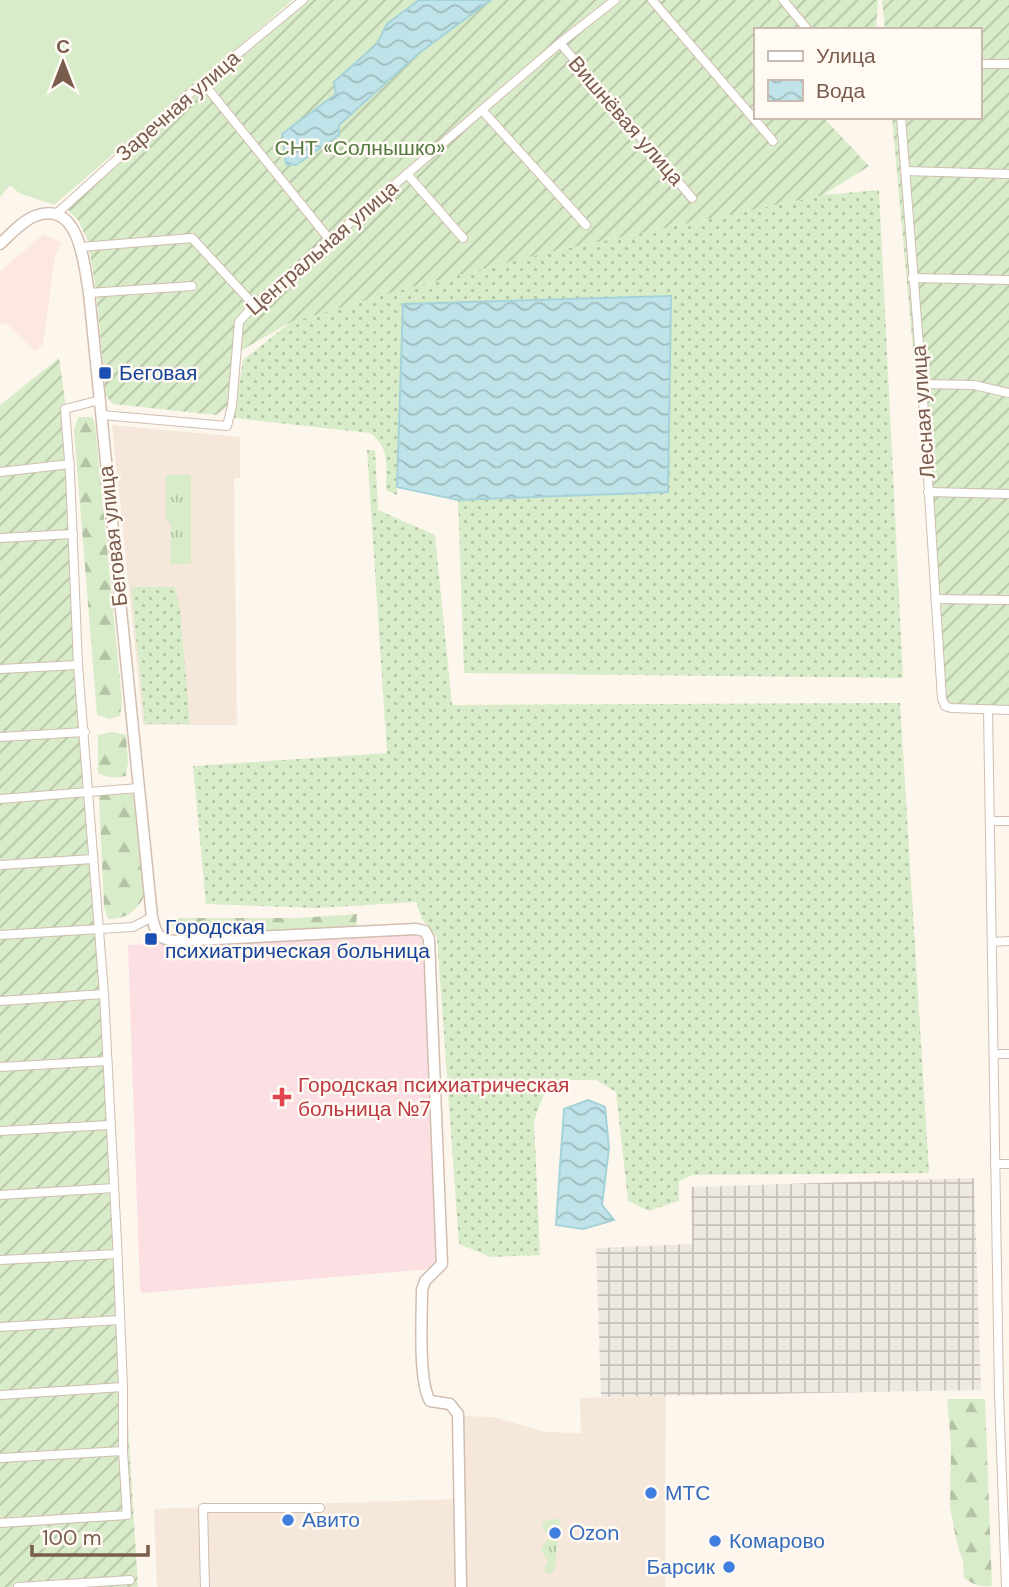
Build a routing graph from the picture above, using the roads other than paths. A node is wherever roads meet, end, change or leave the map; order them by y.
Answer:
1 (303, 0) edge
2 (652, 0) edge
3 (783, 0) edge
4 (610, 1) edge
5 (806, 28) edge
6 (560, 43) junction
7 (981, 64) edge
8 (1009, 64) edge
9 (204, 84) junction
10 (482, 110) junction
11 (754, 119) edge
12 (754, 119) edge
13 (901, 119) edge
14 (773, 141) dead end
15 (905, 171) junction
16 (407, 174) junction
17 (1009, 174) edge
18 (692, 198) dead end
19 (55, 215) junction
20 (586, 225) dead end
21 (463, 238) dead end
22 (330, 240) junction
23 (0, 244) edge
24 (81, 247) junction
25 (912, 278) junction
26 (1009, 280) edge
27 (192, 286) dead end
28 (89, 293) junction
29 (254, 305) junction
30 (922, 384) junction
31 (1009, 393) edge
32 (100, 400) junction
33 (102, 415) junction
34 (70, 464) junction
35 (0, 472) edge
36 (928, 492) junction
37 (1009, 494) edge
38 (73, 534) junction
39 (0, 538) edge
40 (935, 599) junction
41 (1009, 600) edge
42 (78, 665) junction
43 (0, 669) edge
44 (988, 710) junction
45 (1009, 710) edge
46 (85, 732) junction
47 (0, 737) edge
48 (139, 788) junction
49 (88, 794) junction
50 (0, 799) edge
51 (991, 821) junction
52 (1009, 821) edge
53 (93, 859) junction
54 (0, 865) edge
55 (152, 917) junction
56 (99, 929) junction
57 (0, 935) edge
58 (1009, 941) edge
59 (992, 942) junction
60 (104, 994) junction
61 (0, 1001) edge
62 (994, 1054) junction
63 (1009, 1054) edge
64 (107, 1061) junction
65 (0, 1067) edge
66 (110, 1125) junction
67 (0, 1132) edge
68 (995, 1164) junction
69 (1009, 1164) edge
70 (114, 1188) junction
71 (0, 1195) edge
72 (117, 1254) junction
73 (0, 1260) edge
74 (1009, 1274) edge
75 (999, 1275) junction
76 (120, 1320) junction
77 (0, 1327) edge
78 (123, 1387) junction
79 (1004, 1394) edge
80 (0, 1395) edge
81 (123, 1451) junction
82 (0, 1458) edge
83 (1006, 1499) edge
84 (320, 1508) dead end
85 (0, 1523) edge
86 (130, 1580) dead end
87 (18, 1587) edge
88 (205, 1587) edge
89 (461, 1587) edge
90 (1006, 1587) edge

1 - 9 street, Заречная улица
2 - 11 street
3 - 5 street
4 - 6 street, Центральная улица
6 - 10 street, Центральная улица
6 - 18 street, Вишнёвая улица
7 - 8 street
9 - 19 street, Заречная улица
9 - 22 street
10 - 16 street, Центральная улица
10 - 20 street
12 - 14 street
13 - 15 street, Лесная улица
15 - 17 street
15 - 25 street, Лесная улица
16 - 21 street
16 - 22 street, Центральная улица
19 - 23 street
19 - 24 street, Беговая улица
22 - 29 street, Центральная улица
24 - 28 street, Беговая улица
24 - 29 street
25 - 26 street
25 - 30 street, Лесная улица
27 - 28 street
28 - 32 street, Беговая улица
29 - 33 street, Центральная улица
30 - 31 street
30 - 36 street, Лесная улица
32 - 33 street, Беговая улица
32 - 34 street
33 - 48 street, Беговая улица
34 - 35 street
34 - 38 street
36 - 37 street
36 - 40 street, Лесная улица
38 - 39 street
38 - 42 street
40 - 41 street
40 - 44 street, Лесная улица
42 - 43 street
42 - 46 street
44 - 45 street
44 - 51 street
46 - 47 street
46 - 49 street
48 - 49 street
48 - 55 street, Беговая улица
49 - 50 street
49 - 53 street
51 - 52 street
51 - 59 street
53 - 54 street
53 - 56 street
55 - 56 street
55 - 89 street, Беговая улица
56 - 57 street
56 - 60 street
58 - 59 street
59 - 62 street
60 - 61 street
60 - 64 street
62 - 63 street
62 - 68 street
64 - 65 street
64 - 66 street
66 - 67 street
66 - 70 street
68 - 69 street
68 - 75 street
70 - 71 street
70 - 72 street
72 - 73 street
72 - 76 street
74 - 75 street
75 - 79 street
76 - 77 street
76 - 78 street
78 - 80 street
78 - 81 street
79 - 83 street
81 - 82 street
81 - 85 street
83 - 90 street
84 - 88 street
86 - 87 street

